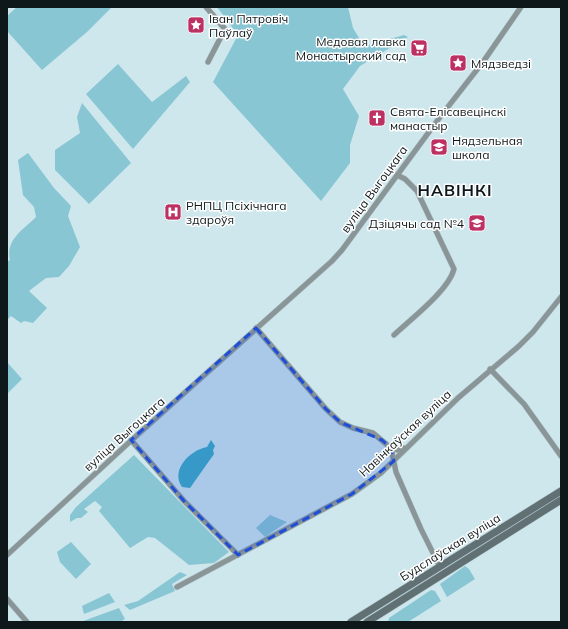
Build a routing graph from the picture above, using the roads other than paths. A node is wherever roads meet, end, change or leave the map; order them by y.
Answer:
1 (206, 7) edge
2 (521, 7) edge
3 (208, 62) dead end
4 (397, 175) junction
5 (561, 297) edge
6 (256, 328) junction
7 (394, 334) dead end
8 (490, 370) junction
9 (131, 440) junction
10 (391, 448) junction
11 (405, 448) junction
12 (561, 456) edge
13 (394, 460) junction
14 (396, 472) junction
15 (381, 473) junction
16 (561, 491) edge
17 (561, 500) edge
18 (7, 555) edge
19 (238, 555) junction
20 (440, 567) junction
21 (177, 587) dead end
22 (7, 599) edge
23 (27, 622) edge
24 (351, 622) edge
25 (367, 622) edge

1 - 3 street
2 - 4 street, вуліца Выгоцкага
4 - 6 street, вуліца Выгоцкага
4 - 7 street
5 - 8 street, Навінкаўская вуліца
6 - 9 street, вуліца Выгоцкага
6 - 10 street
8 - 11 street, Навінкаўская вуліца
8 - 12 street
9 - 18 street, вуліца Выгоцкага
9 - 19 street
10 - 11 street
10 - 13 street
11 - 13 street, Навінкаўская вуліца
13 - 14 street
13 - 15 street, Навінкаўская вуліца
14 - 15 street
14 - 20 street
15 - 19 street, Навінкаўская вуліца
16 - 20 main road, Будслаўская вуліца
17 - 25 main road, Будслаўская вуліца
19 - 21 street, Навінкаўская вуліца
20 - 24 main road, Будслаўская вуліца
22 - 23 street

